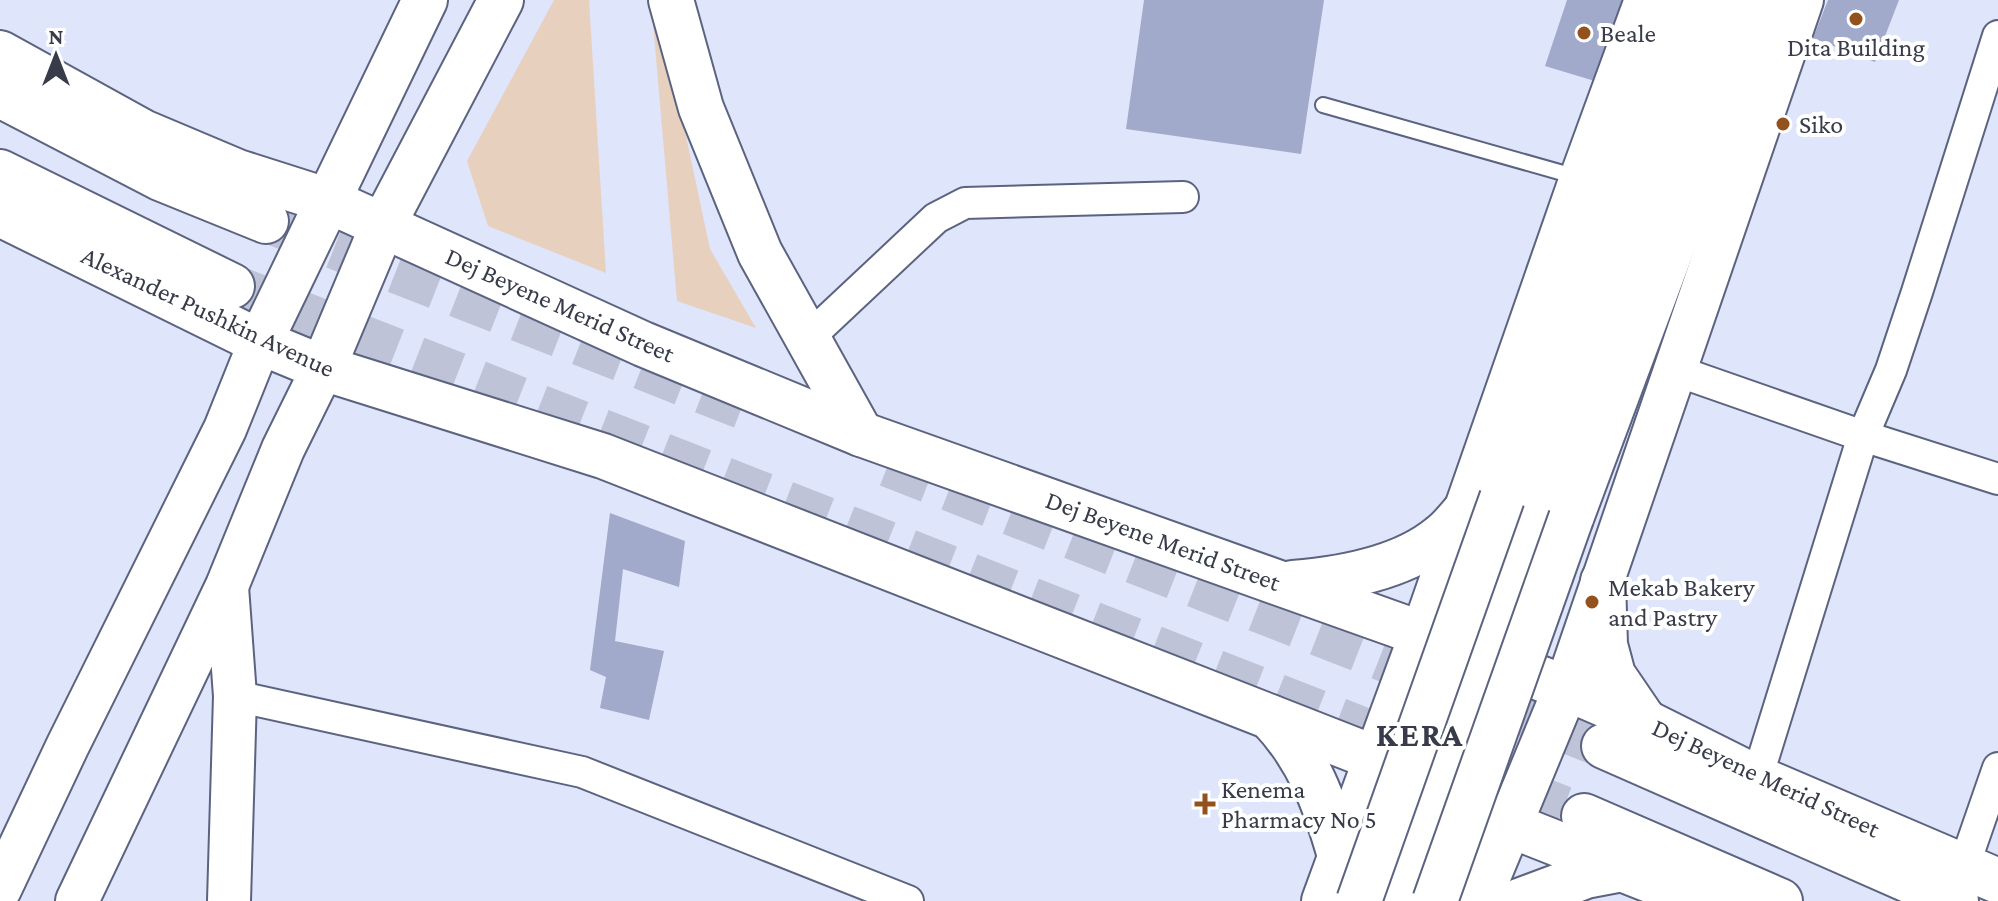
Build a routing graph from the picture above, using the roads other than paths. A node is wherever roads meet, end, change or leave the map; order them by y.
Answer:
1 (425, 0) edge
2 (501, 0) edge
3 (671, 0) edge
4 (1646, 0) edge
5 (1684, 0) edge
6 (1722, 0) edge
7 (1761, 0) edge
8 (1802, 0) edge
9 (1998, 36) edge
10 (0, 53) edge
11 (0, 95) edge
12 (1323, 105) dead end
13 (0, 172) edge
14 (1581, 178) junction
15 (1183, 197) dead end
16 (329, 201) junction
17 (0, 214) edge
18 (266, 221) tunnel mouth
19 (383, 225) junction
20 (232, 286) tunnel mouth
21 (806, 340) junction
22 (260, 342) junction
23 (323, 368) junction
24 (1677, 371) junction
25 (861, 434) junction
26 (1863, 436) junction
27 (1998, 479) edge
28 (1484, 504) junction
29 (1603, 581) junction
30 (1283, 584) junction
31 (227, 586) junction
32 (1422, 634) junction
33 (1483, 657) junction
34 (1566, 688) junction
35 (235, 696) junction
36 (1269, 716) junction
37 (1645, 722) junction
38 (1604, 746) tunnel mouth
39 (1375, 758) junction
40 (1998, 768) edge
41 (1757, 778) junction
42 (1436, 788) junction
43 (1584, 816) tunnel mouth
44 (1510, 825) junction
45 (1340, 856) junction
46 (1623, 869) junction
47 (1973, 883) edge
48 (0, 889) edge
49 (870, 894) edge
50 (77, 901) edge
51 (229, 901) edge
52 (908, 901) edge
53 (1324, 901) edge
54 (1359, 901) edge
55 (1397, 901) edge
56 (1435, 901) edge
57 (1478, 901) edge
58 (1519, 901) edge
59 (1703, 901) edge
60 (1780, 901) edge

1 - 16 main road
2 - 19 main road
3 - 21 main road
4 - 14 main road
5 - 28 main road
6 - 33 main road
7 - 56 main road, bridge
8 - 24 main road
9 - 26 street
10 - 16 main road
11 - 18 main road
12 - 14 lane
13 - 20 main road
14 - 28 main road
15 - 21 street
16 - 19 main road, Dej Beyene Merid Street
16 - 22 main road
17 - 22 main road, Alexander Pushkin Avenue
19 - 23 main road
19 - 25 main road, Dej Beyene Merid Street
21 - 25 main road
22 - 23 main road, Alexander Pushkin Avenue
22 - 48 main road
23 - 31 main road
23 - 36 main road, Alexander Pushkin Avenue
24 - 26 street
24 - 29 main road
25 - 30 main road, Dej Beyene Merid Street
26 - 27 street
26 - 41 street
28 - 30 main road
28 - 32 main road
28 - 54 main road, bridge
29 - 34 main road
29 - 37 main road
30 - 32 main road, Dej Beyene Merid Street
31 - 35 main road
31 - 50 main road
32 - 33 main road, Dej Beyene Merid Street
32 - 39 main road
33 - 34 main road, Dej Beyene Merid Street
33 - 42 main road
34 - 37 main road, Dej Beyene Merid Street
34 - 44 main road
35 - 49 street
35 - 51 main road
36 - 39 main road
36 - 45 main road
37 - 41 main road, Dej Beyene Merid Street
38 - 47 main road
39 - 42 main road
39 - 45 main road
40 - 47 street
41 - 47 main road, Dej Beyene Merid Street
42 - 44 main road
42 - 55 main road
43 - 60 main road
44 - 46 main road
44 - 57 main road
45 - 53 main road
46 - 58 main road
46 - 59 main road
49 - 52 street

